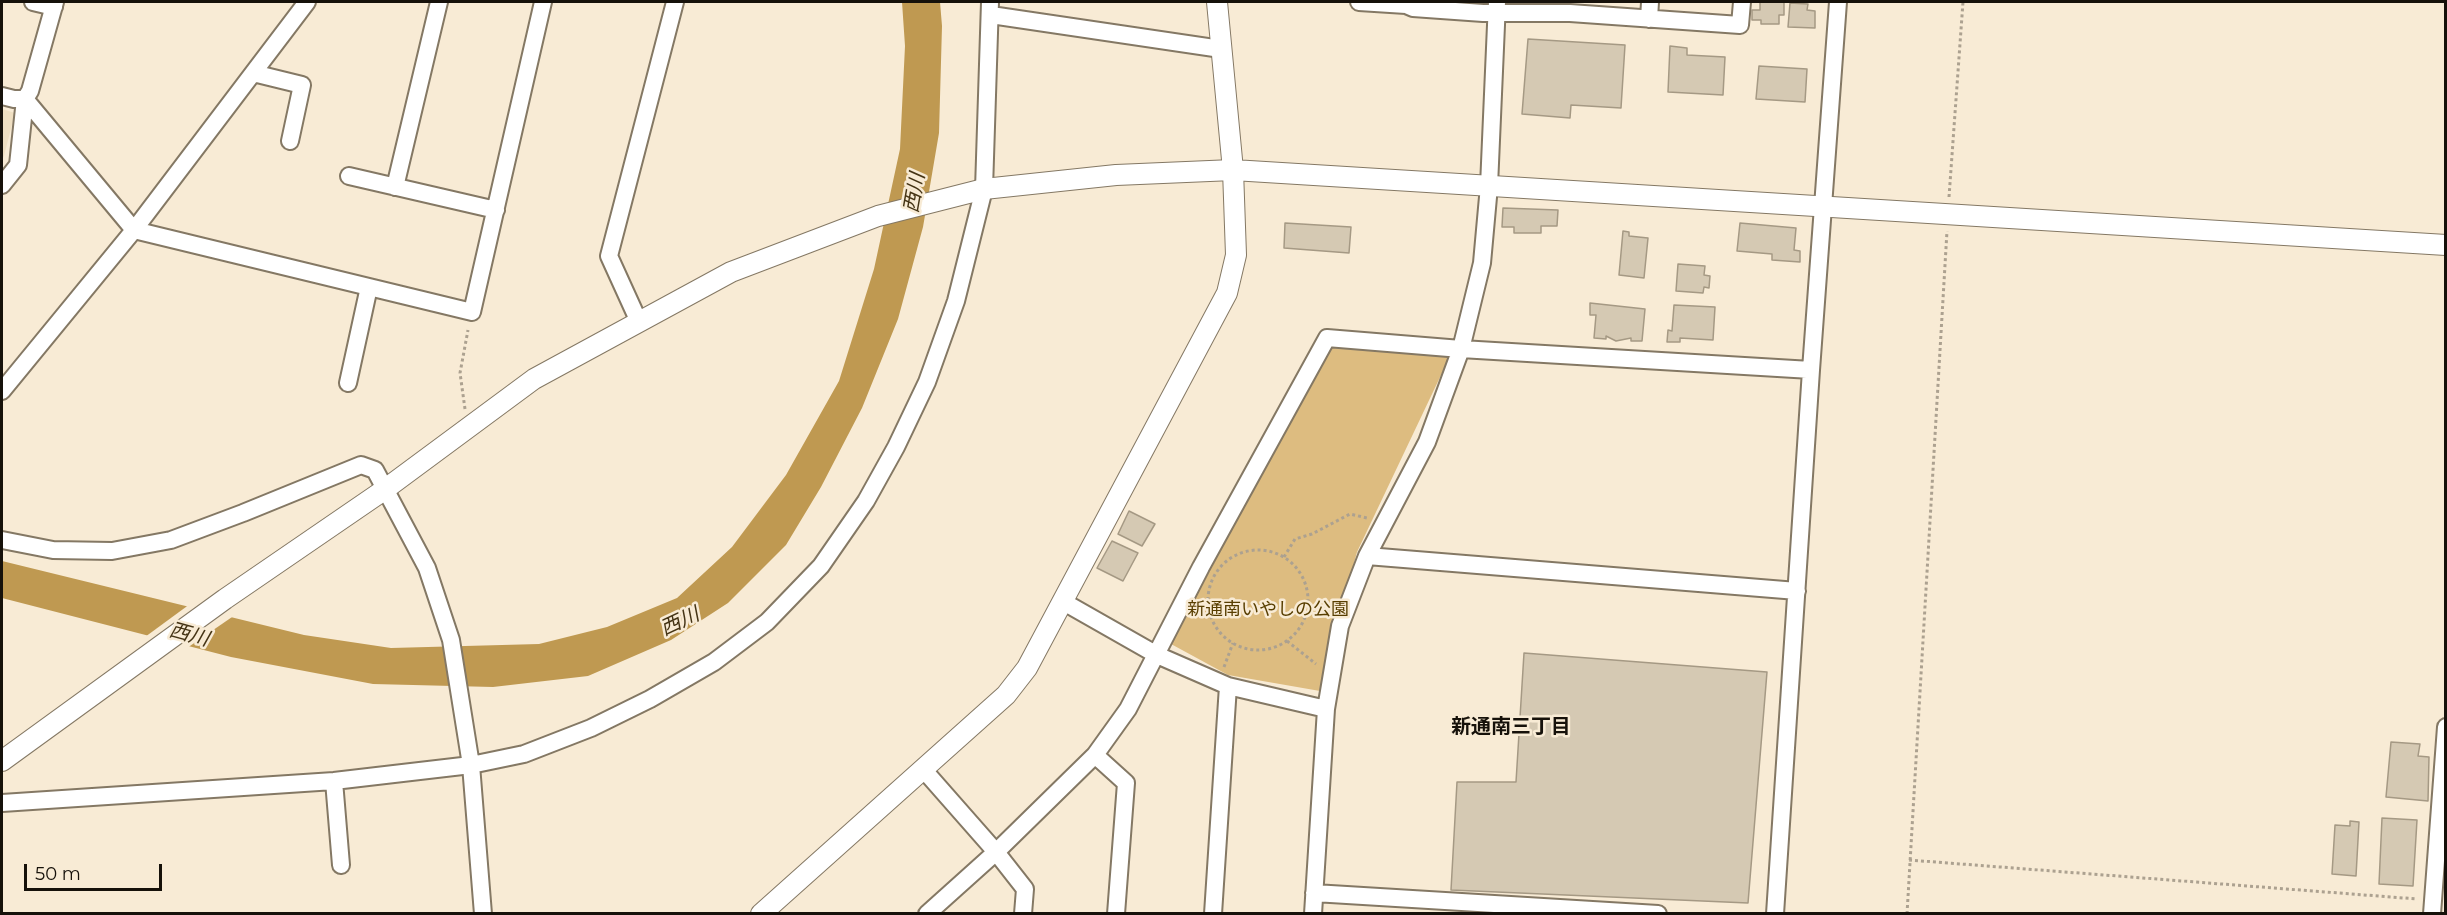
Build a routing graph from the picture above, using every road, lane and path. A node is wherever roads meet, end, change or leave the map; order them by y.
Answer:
1 (33, 2) edge
2 (307, 2) edge
3 (440, 2) edge
4 (543, 2) edge
5 (675, 2) edge
6 (1217, 2) edge
7 (1359, 2) edge
8 (1650, 2) edge
9 (1742, 2) edge
10 (1838, 2) edge
11 (1963, 2) edge
12 (54, 4) edge
13 (1497, 6) edge
14 (1570, 7) edge
15 (991, 8) edge
16 (1649, 19) junction
17 (1221, 49) junction
18 (253, 73) junction
19 (2, 96) edge
20 (25, 99) junction
21 (290, 141) dead end
22 (1233, 170) junction
23 (350, 176) dead end
24 (2, 185) edge
25 (1489, 186) junction
26 (395, 187) junction
27 (984, 189) junction
28 (1824, 207) junction
29 (496, 210) junction
30 (1948, 214) junction
31 (134, 230) junction
32 (2445, 245) edge
33 (369, 287) junction
34 (472, 312) junction
35 (639, 322) junction
36 (1461, 349) junction
37 (1811, 370) junction
38 (348, 383) dead end
39 (2, 391) edge
40 (467, 429) junction
41 (384, 490) junction
42 (1372, 519) dead end
43 (2, 540) edge
44 (1367, 556) junction
45 (1284, 557) junction
46 (1797, 591) junction
47 (1062, 601) junction
48 (1287, 641) junction
49 (1233, 644) junction
50 (1157, 655) junction
51 (1318, 665) dead end
52 (1225, 679) junction
53 (1326, 709) junction
54 (2445, 727) edge
55 (1095, 755) junction
56 (2, 761) edge
57 (471, 765) junction
58 (923, 769) junction
59 (334, 781) junction
60 (2, 803) edge
61 (996, 852) junction
62 (1909, 860) junction
63 (341, 865) dead end
64 (1314, 894) junction
65 (2433, 907) edge
66 (483, 914) edge
67 (761, 914) edge
68 (927, 914) edge
69 (1023, 914) edge
70 (1116, 914) edge
71 (1213, 914) edge
72 (1313, 914) edge
73 (1658, 914) edge
74 (1775, 914) edge
75 (1907, 914) edge

1 - 12 street
2 - 18 street
3 - 26 street
4 - 29 street
5 - 35 street
6 - 17 street
7 - 13 street
8 - 16 street
9 - 16 street
10 - 28 street
11 - 30 path
12 - 20 street
13 - 14 street
13 - 25 street
14 - 16 street
15 - 17 street
15 - 27 street
17 - 22 street
18 - 21 street
18 - 31 street
19 - 20 street
20 - 24 street
20 - 31 street
22 - 25 street
22 - 27 street
22 - 47 street
23 - 26 street
25 - 28 street
25 - 36 street
26 - 29 street
27 - 35 street
27 - 57 street
28 - 30 street
28 - 37 street
29 - 34 street
30 - 32 street
30 - 62 path
31 - 33 street
31 - 39 street
33 - 34 street
33 - 38 street
34 - 40 path
35 - 40 street
36 - 37 street
36 - 44 street
36 - 50 street
37 - 46 street
40 - 41 street
41 - 43 street
41 - 56 street
41 - 57 street
42 - 45 path
44 - 46 street
44 - 53 street
45 - 48 path
45 - 49 path
46 - 74 street
47 - 50 street
47 - 58 street
48 - 49 path
48 - 51 path
49 - 52 path
50 - 52 street
50 - 55 street
52 - 53 street
52 - 71 street
53 - 64 street
54 - 65 street
55 - 61 street
55 - 70 street
57 - 59 street
57 - 66 street
58 - 61 street
58 - 67 street
59 - 60 street
59 - 63 street
61 - 68 street
61 - 69 street
62 - 65 path
62 - 75 path
64 - 72 street
64 - 73 street

